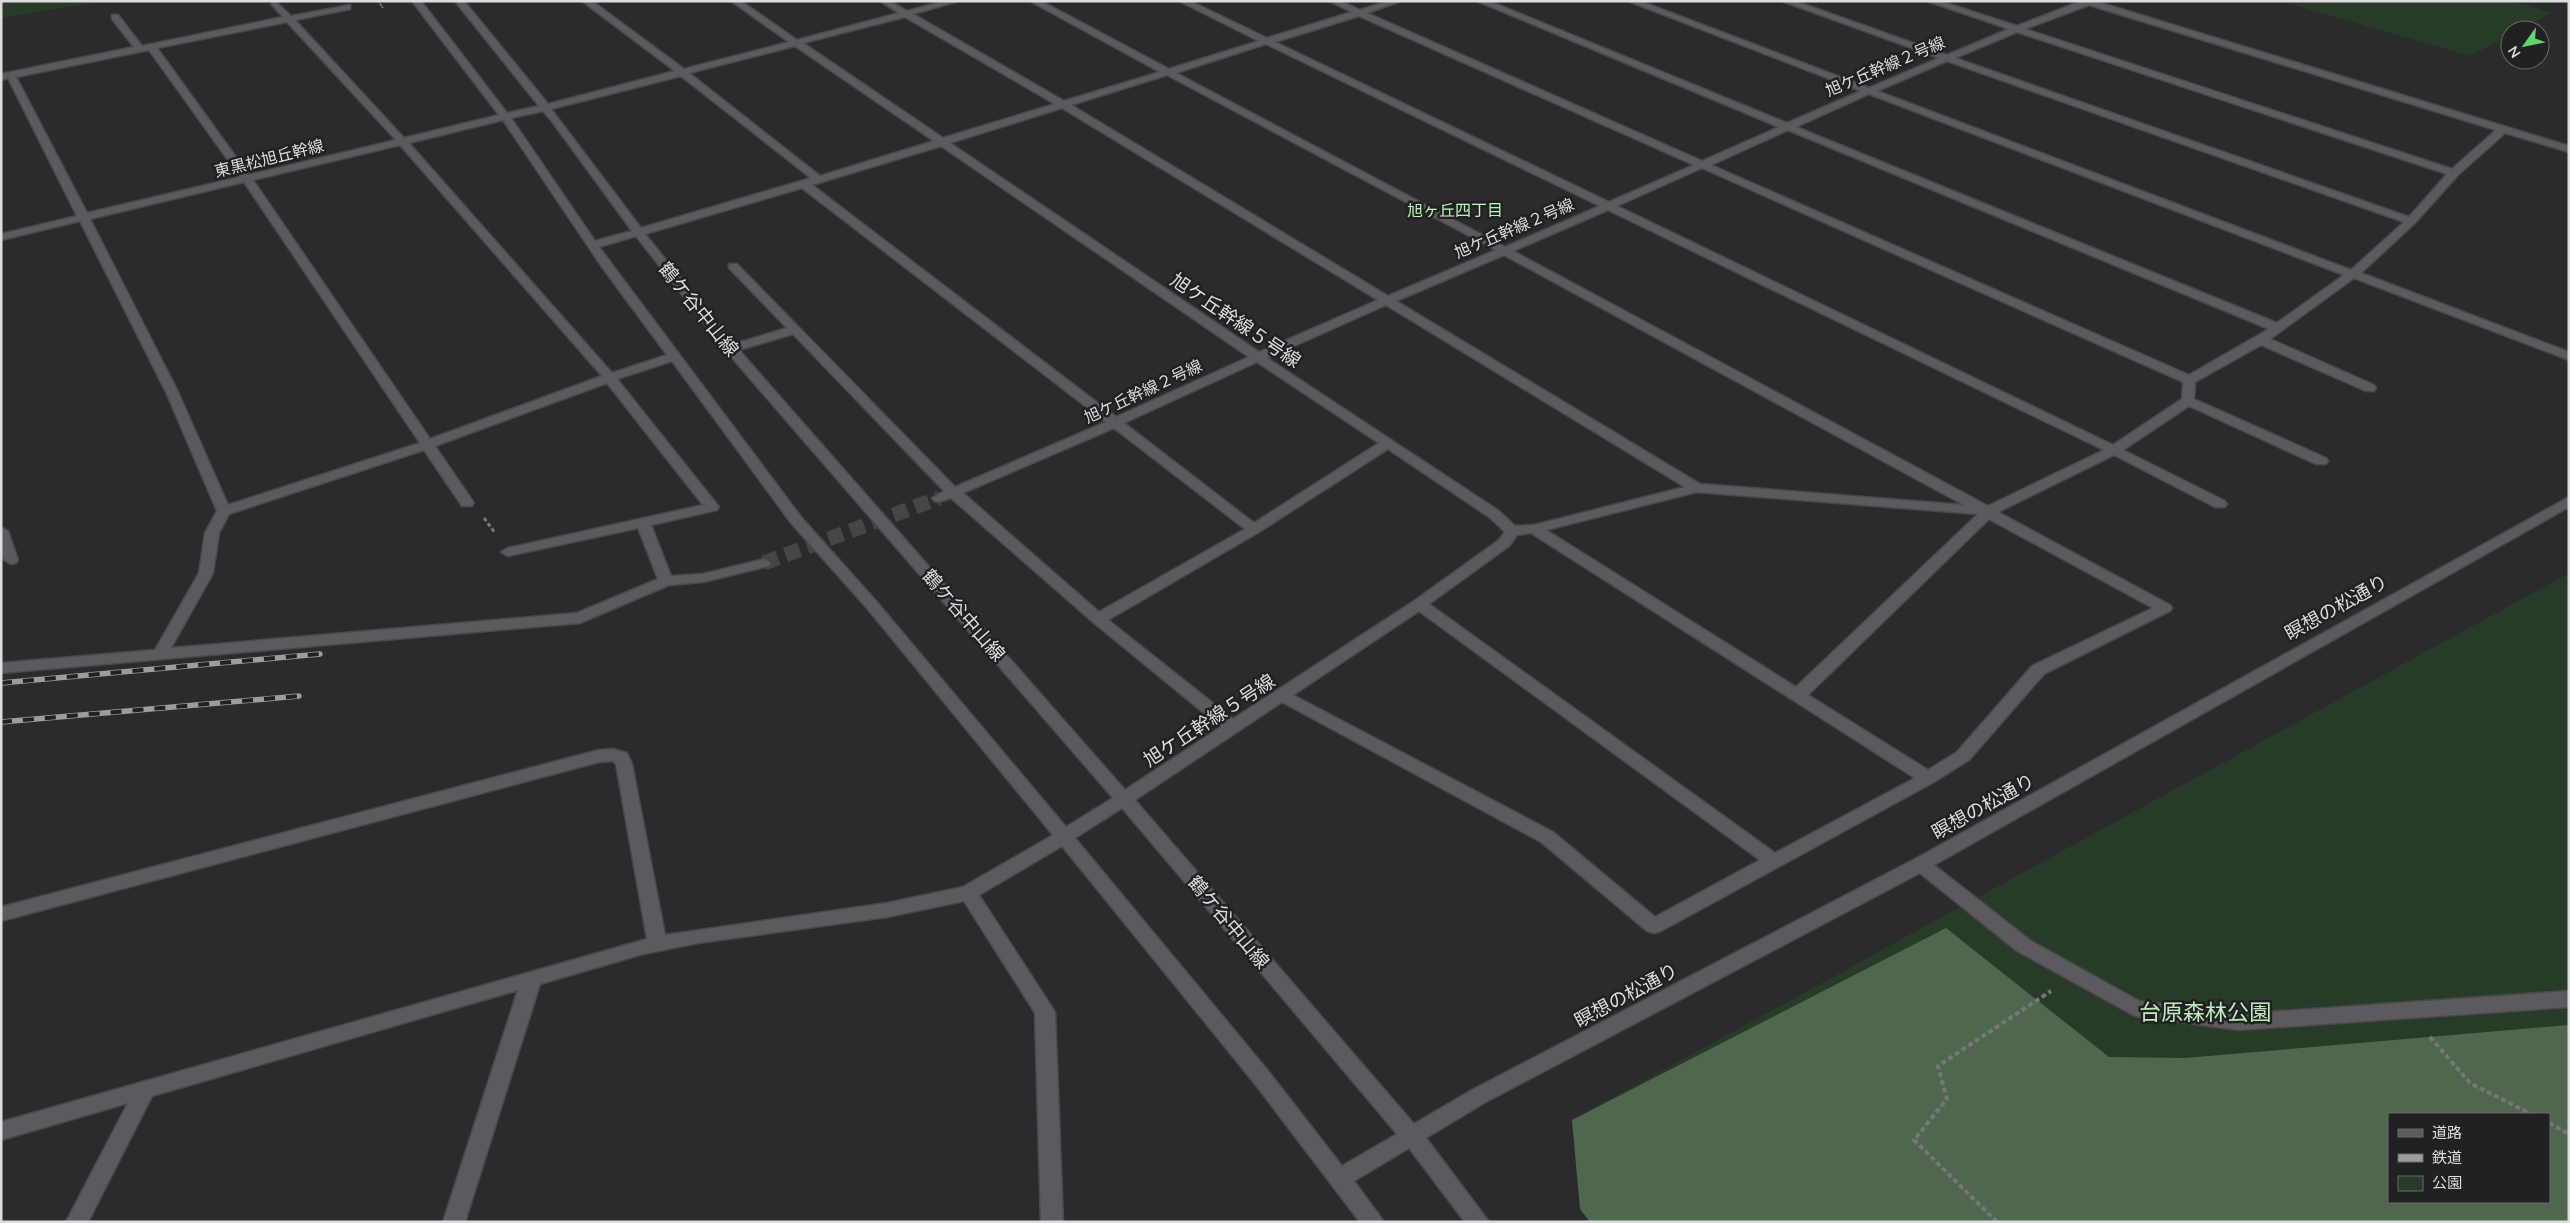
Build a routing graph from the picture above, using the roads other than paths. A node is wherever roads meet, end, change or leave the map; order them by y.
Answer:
1 (416, 1) edge
2 (459, 1) edge
3 (586, 1) edge
4 (735, 1) edge
5 (884, 1) edge
6 (955, 1) edge
7 (1034, 1) edge
8 (1183, 1) edge
9 (1333, 1) edge
10 (1397, 1) edge
11 (1480, 1) edge
12 (1632, 1) edge
13 (1786, 1) edge
14 (1931, 1) edge
15 (2088, 2) edge
16 (275, 4) dead end
17 (346, 7) dead end
18 (1360, 13) junction
19 (906, 14) junction
20 (115, 17) dead end
21 (289, 20) junction
22 (2016, 29) junction
23 (796, 42) junction
24 (1266, 42) junction
25 (146, 49) junction
26 (1948, 58) junction
27 (1169, 71) junction
28 (682, 72) junction
29 (6, 76) edge
30 (1869, 92) junction
31 (1062, 104) junction
32 (544, 107) junction
33 (505, 116) junction
34 (1786, 126) junction
35 (2498, 133) junction
36 (402, 141) junction
37 (942, 142) junction
38 (2569, 149) edge
39 (2569, 156) edge
40 (1702, 164) junction
41 (2454, 173) junction
42 (247, 179) junction
43 (818, 179) junction
44 (804, 184) junction
45 (1609, 206) junction
46 (84, 218) junction
47 (2411, 221) junction
48 (640, 233) junction
49 (1, 237) edge
50 (593, 245) junction
51 (1505, 251) junction
52 (733, 266) dead end
53 (2354, 274) junction
54 (1389, 301) junction
55 (2278, 328) junction
56 (794, 330) junction
57 (2261, 340) junction
58 (731, 349) junction
59 (2569, 356) edge
60 (673, 357) junction
61 (1258, 357) junction
62 (610, 378) junction
63 (2189, 380) junction
64 (2370, 388) dead end
65 (2188, 400) junction
66 (1116, 423) junction
67 (1387, 444) junction
68 (426, 445) junction
69 (2114, 450) junction
70 (2321, 462) dead end
71 (1698, 488) junction
72 (946, 495) junction
73 (2569, 501) edge
74 (467, 503) dead end
75 (2220, 504) dead end
76 (224, 511) junction
77 (1989, 512) junction
78 (643, 523) junction
79 (1254, 529) junction
80 (1534, 529) junction
81 (1, 531) edge
82 (1512, 531) junction
83 (508, 552) dead end
84 (11, 560) dead end
85 (764, 563) tunnel mouth
86 (666, 581) junction
87 (1419, 604) junction
88 (1098, 620) junction
89 (160, 655) junction
90 (1, 668) edge
91 (1281, 695) junction
92 (1798, 695) junction
93 (1232, 726) junction
94 (1928, 778) junction
95 (1124, 799) junction
96 (1064, 837) junction
97 (1774, 861) junction
98 (1921, 864) junction
99 (968, 893) junction
100 (1, 914) edge
101 (657, 944) junction
102 (532, 978) junction
103 (2569, 999) edge
104 (145, 1090) junction
105 (1, 1131) edge
106 (1412, 1136) junction
107 (1340, 1178) junction
108 (77, 1222) edge
109 (454, 1222) edge
110 (1052, 1222) edge
111 (1373, 1222) edge
112 (1478, 1222) edge

1 - 33 street
2 - 32 street, 鶴ケ谷中山線
3 - 28 street
4 - 23 street, 旭ケ丘幹線５号線
5 - 19 street
6 - 19 street, 東黒松旭丘幹線
7 - 27 street
8 - 24 street
9 - 18 street
10 - 18 street
11 - 34 street
12 - 30 street
13 - 26 street
14 - 22 street
15 - 22 street, 旭ケ丘幹線２号線
15 - 35 street
16 - 21 street
17 - 21 street
18 - 24 street
18 - 40 street
19 - 23 street, 東黒松旭丘幹線
19 - 31 street
20 - 25 street
21 - 25 street
21 - 36 street
22 - 26 street, 旭ケ丘幹線２号線
22 - 41 street
23 - 28 street, 東黒松旭丘幹線
23 - 37 street, 旭ケ丘幹線５号線
24 - 27 street
24 - 45 street
25 - 29 street
25 - 42 street
26 - 30 street, 旭ケ丘幹線２号線
26 - 47 street
27 - 31 street
27 - 51 street
28 - 32 street, 東黒松旭丘幹線
28 - 43 street
29 - 46 street
30 - 34 street, 旭ケ丘幹線２号線
30 - 53 street
31 - 37 street
31 - 54 street
32 - 33 street, 東黒松旭丘幹線
32 - 48 street, 鶴ケ谷中山線
33 - 36 street, 東黒松旭丘幹線
33 - 50 street
34 - 40 street, 旭ケ丘幹線２号線
34 - 55 street
35 - 38 street
35 - 39 street
35 - 41 street
36 - 42 street, 東黒松旭丘幹線
36 - 62 street
37 - 43 street
37 - 61 street, 旭ケ丘幹線５号線
40 - 45 street, 旭ケ丘幹線２号線
40 - 63 street
41 - 47 street
42 - 46 street, 東黒松旭丘幹線
42 - 68 street
43 - 44 street
44 - 48 street
44 - 66 street
45 - 51 street, 旭ケ丘幹線２号線
45 - 69 street
46 - 49 street, 東黒松旭丘幹線
46 - 76 street
47 - 53 street
48 - 50 street
48 - 58 street, 鶴ケ谷中山線
50 - 60 street
51 - 54 street, 旭ケ丘幹線２号線
51 - 77 street
52 - 56 street
53 - 55 street
53 - 59 street
54 - 61 street, 旭ケ丘幹線２号線
54 - 71 street
55 - 57 street
56 - 58 street
56 - 72 street
57 - 63 street
57 - 64 street
58 - 95 street, 鶴ケ谷中山線
60 - 62 street
60 - 96 street
61 - 66 street, 旭ケ丘幹線２号線
61 - 67 street, 旭ケ丘幹線５号線
62 - 68 street
62 - 78 street
63 - 65 street
65 - 69 street
65 - 70 street
66 - 72 street, 旭ケ丘幹線２号線
66 - 79 street
67 - 79 street
67 - 82 street, 旭ケ丘幹線５号線
68 - 74 street
68 - 76 street
69 - 75 street
69 - 77 street
71 - 77 street
71 - 80 street
72 - 88 street
73 - 98 street, 瞑想の松通り
76 - 89 street
77 - 92 street
77 - 94 street
78 - 83 street
78 - 86 street
79 - 88 street
80 - 82 street
80 - 92 street
81 - 84 street
82 - 87 street, 旭ケ丘幹線５号線
85 - 86 street
86 - 89 street
87 - 91 street, 旭ケ丘幹線５号線
87 - 97 street
88 - 93 street
89 - 90 street
91 - 93 street, 旭ケ丘幹線５号線
91 - 97 street
92 - 94 street
93 - 95 street, 旭ケ丘幹線５号線
94 - 97 street
95 - 96 street, 旭ケ丘幹線５号線
95 - 106 street, 鶴ケ谷中山線
96 - 99 street, 旭ケ丘幹線５号線
96 - 107 street
98 - 103 street
98 - 106 street, 瞑想の松通り
99 - 101 street, 旭ケ丘幹線５号線
99 - 110 street
100 - 101 street
101 - 102 street, 旭ケ丘幹線５号線
102 - 104 street, 旭ケ丘幹線５号線
102 - 109 street
104 - 105 street, 旭ケ丘幹線５号線
104 - 108 street
106 - 107 street, 瞑想の松通り
106 - 112 street, 鶴ケ谷中山線
107 - 111 street

